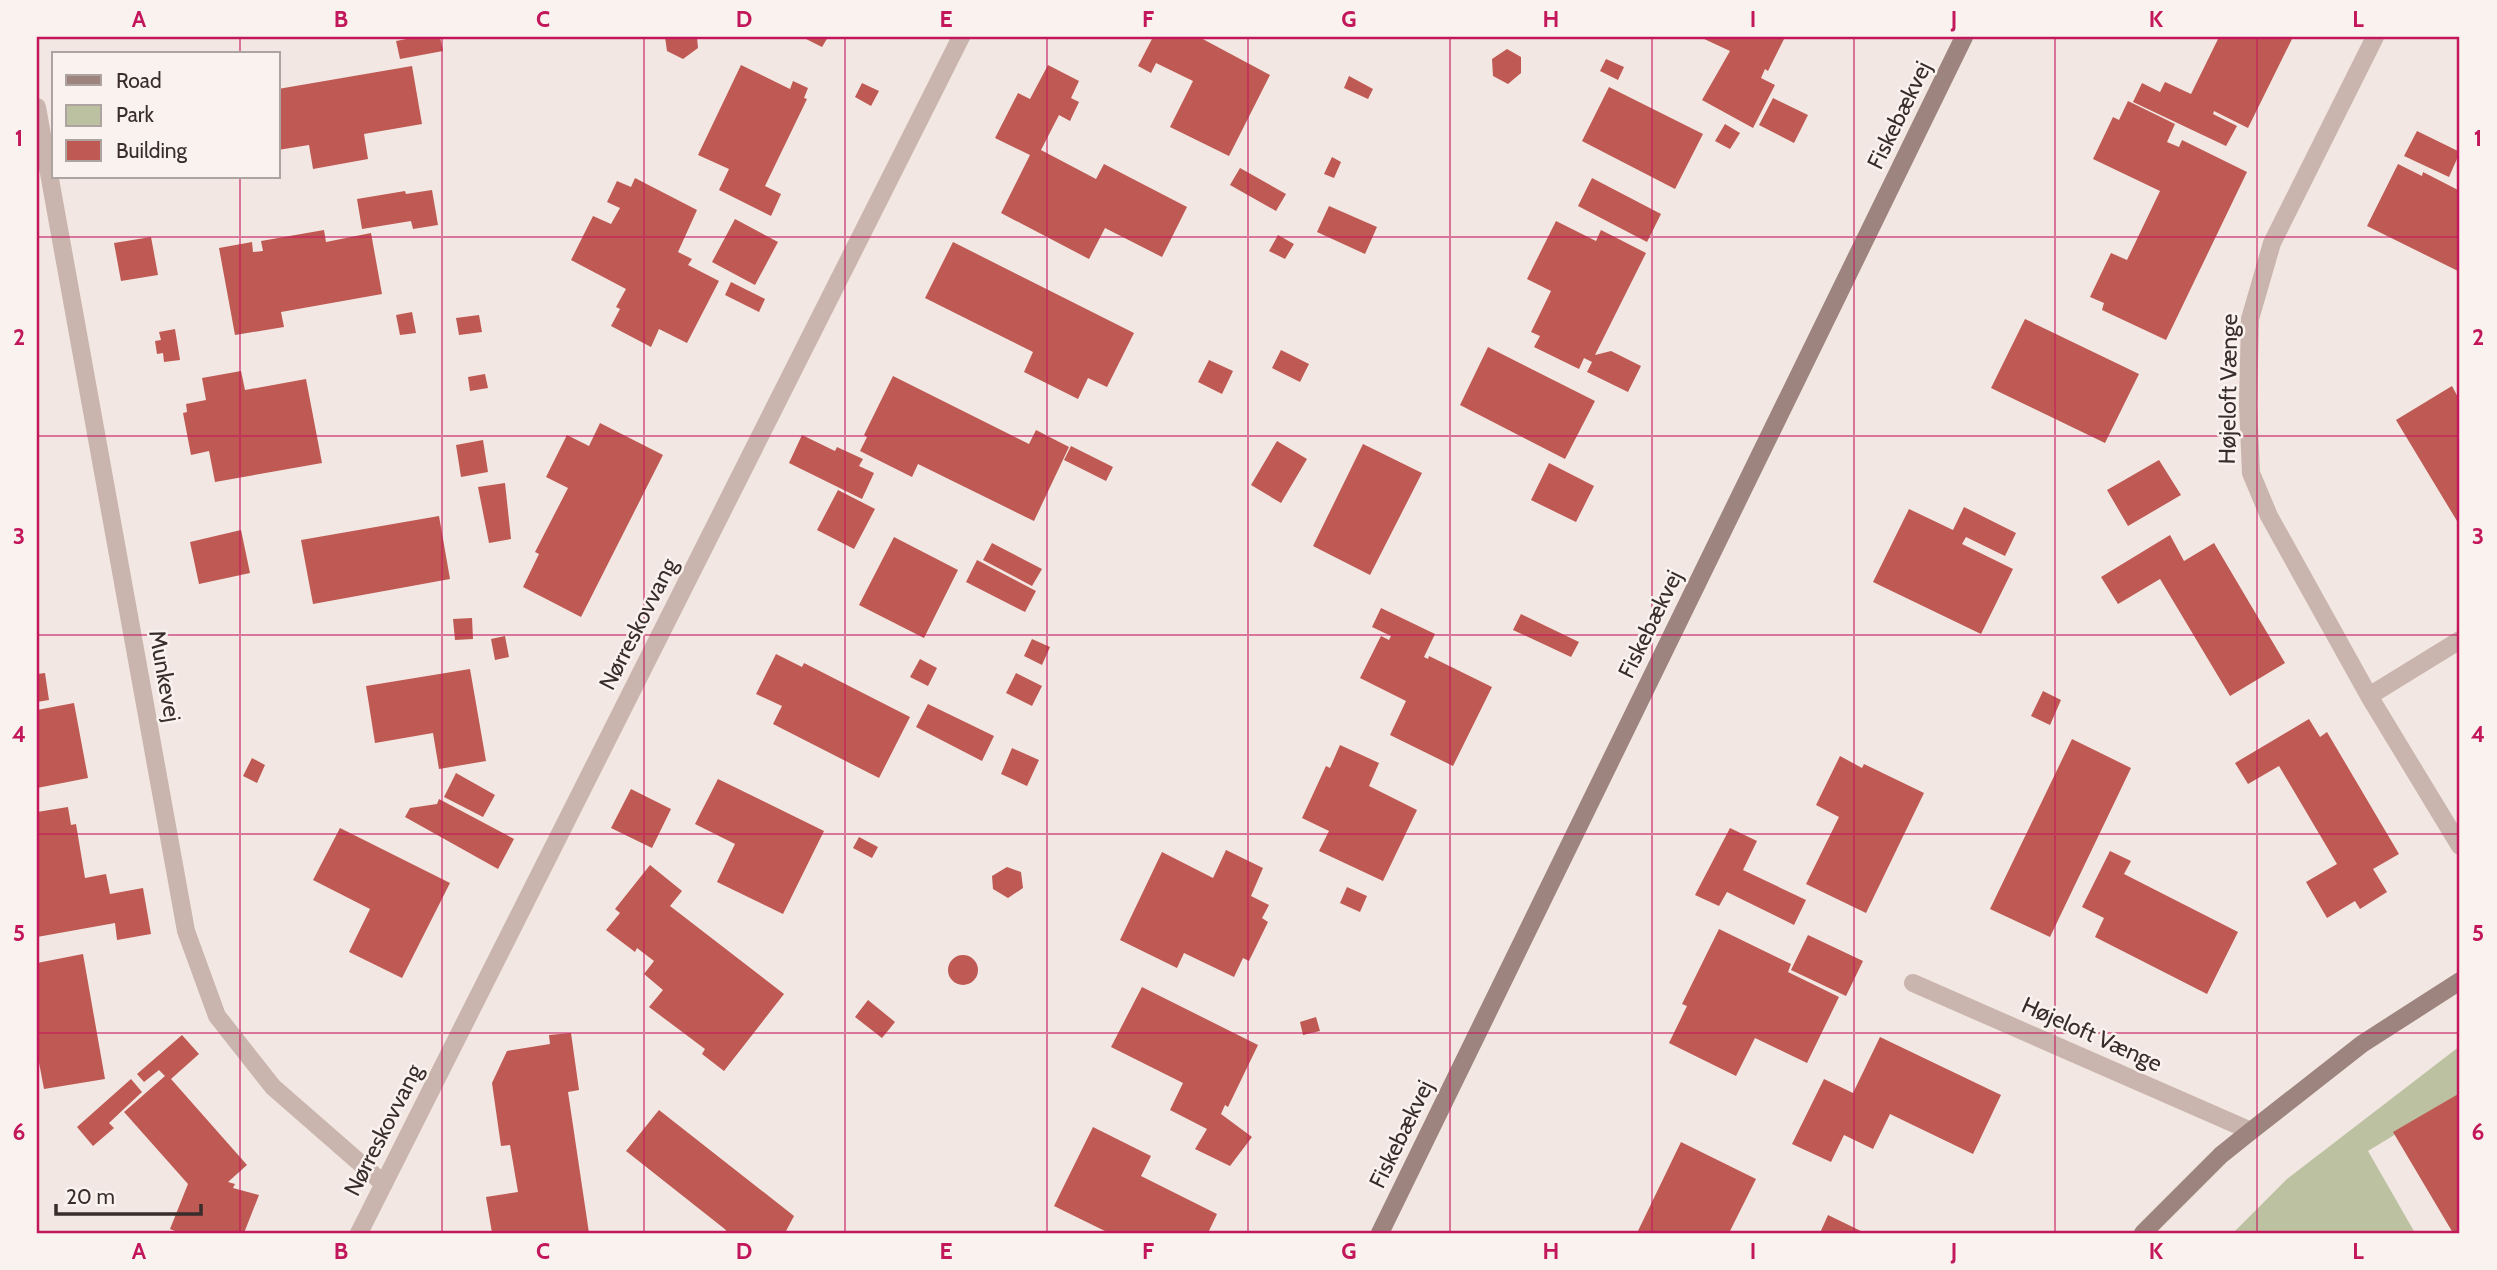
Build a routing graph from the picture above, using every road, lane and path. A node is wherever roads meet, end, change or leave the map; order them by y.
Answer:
1 (961, 37) edge
2 (1964, 37) edge
3 (2375, 37) edge
4 (37, 107) edge
5 (2460, 640) edge
6 (2369, 696) junction
7 (2460, 846) edge
8 (2460, 981) edge
9 (1913, 983) dead end
10 (2251, 1131) junction
11 (384, 1184) junction
12 (359, 1233) edge
13 (1380, 1233) edge
14 (2143, 1233) edge

1 - 11 street, Nørreskovvang
2 - 13 street, Fiskebækvej
3 - 6 street, Højeloft Vænge
4 - 11 street, Munkevej
5 - 6 street
6 - 7 street, Højeloft Vænge
8 - 10 street
9 - 10 street, Højeloft Vænge
10 - 14 street
11 - 12 street, Nørreskovvang

